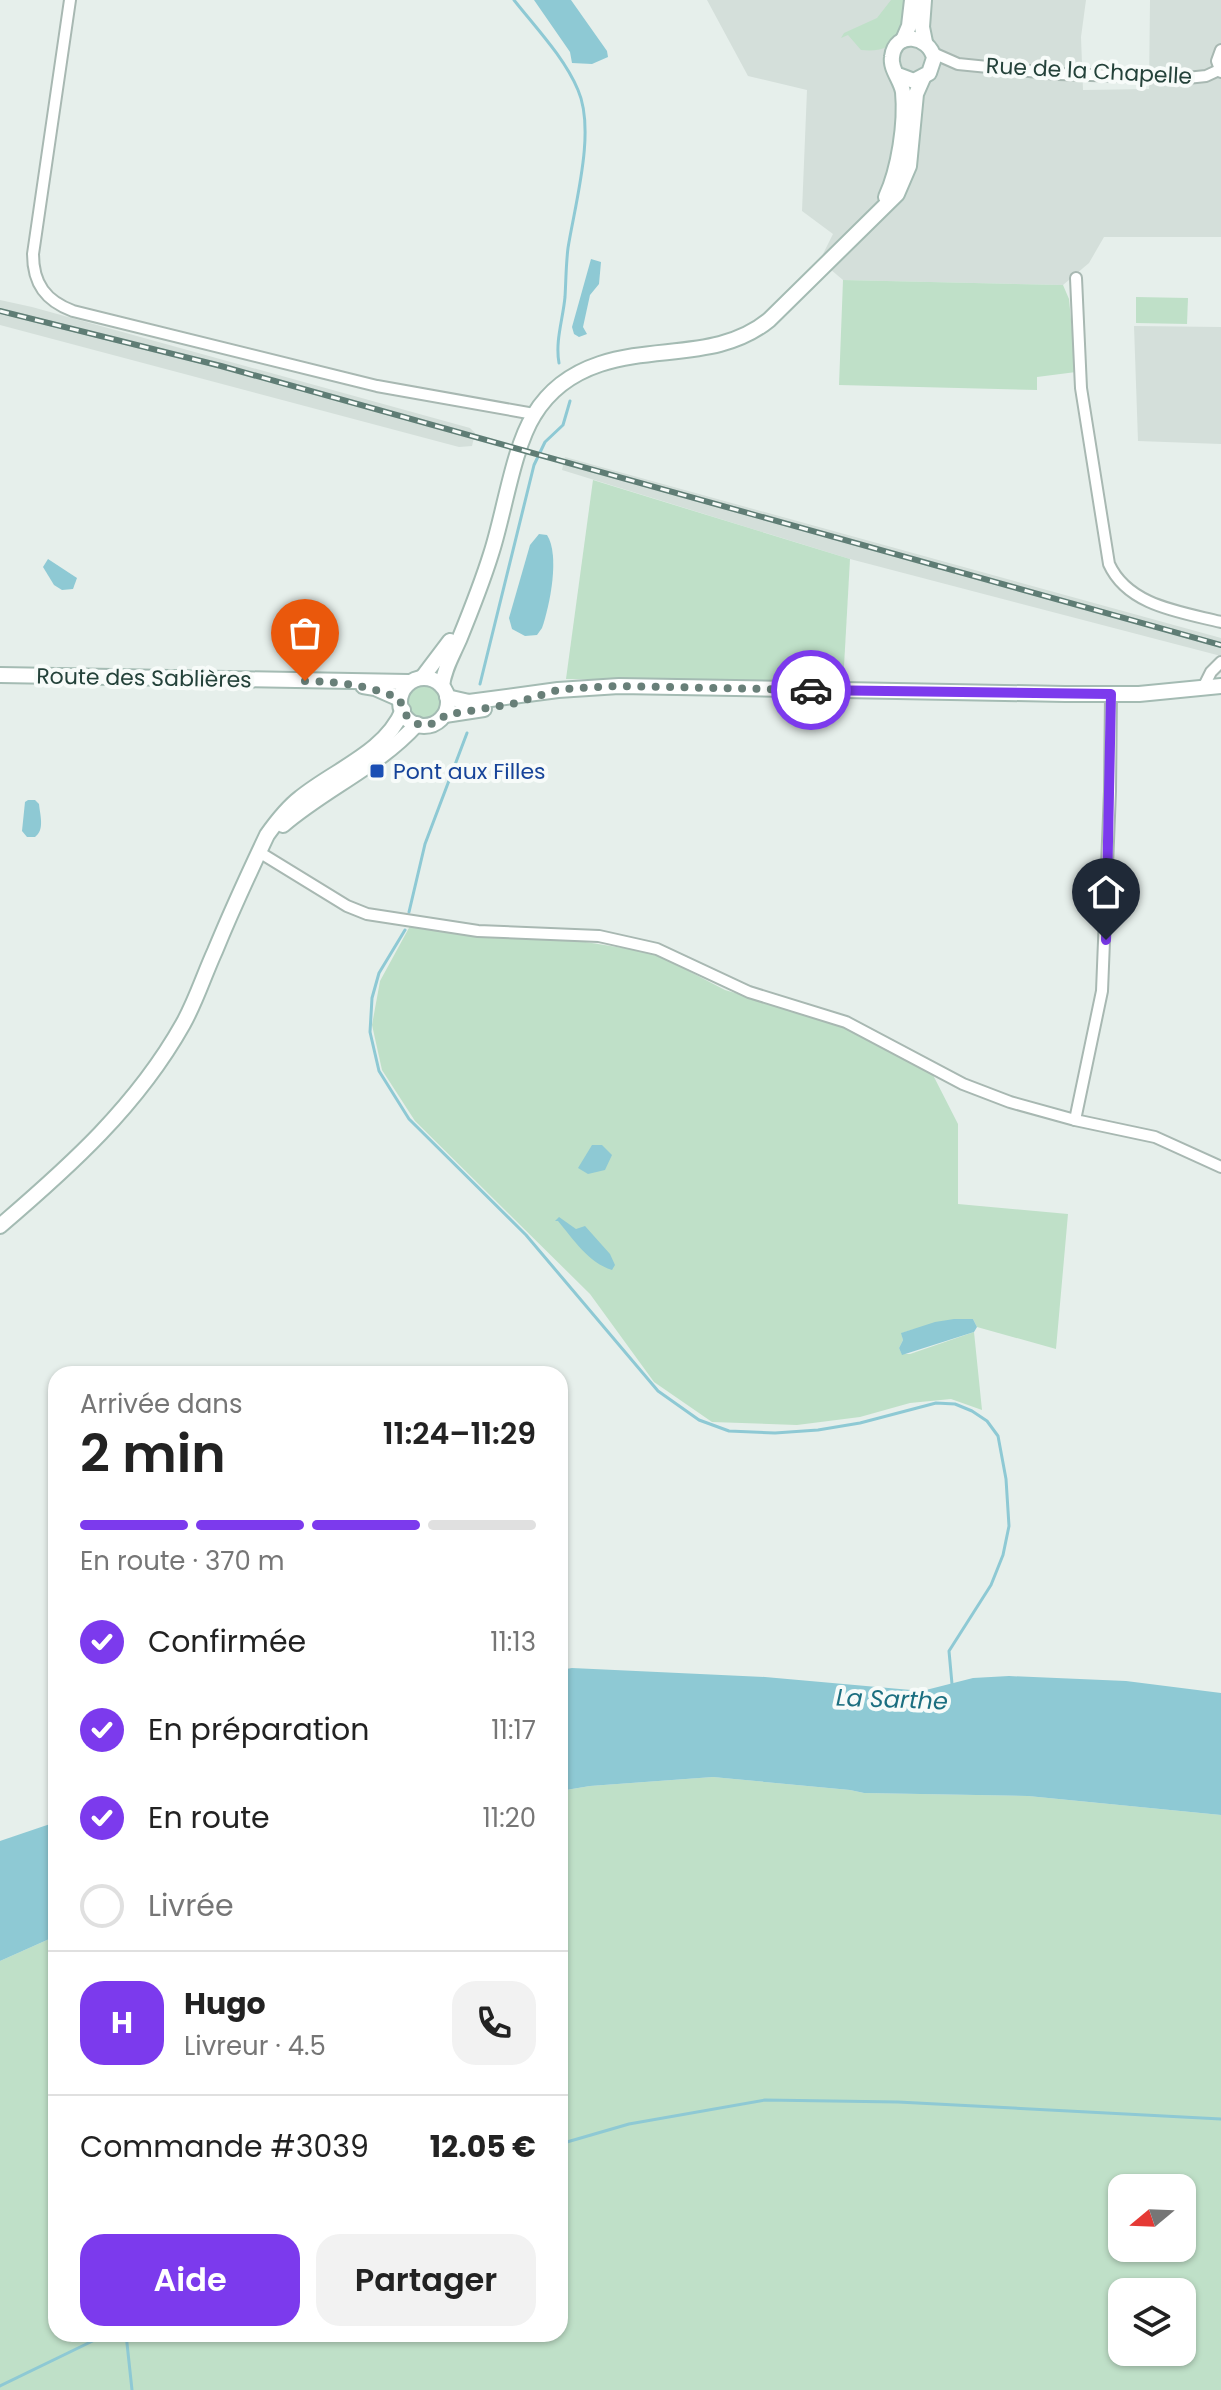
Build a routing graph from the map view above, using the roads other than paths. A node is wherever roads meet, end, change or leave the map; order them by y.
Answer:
1 (70, 0) edge
2 (912, 0) edge
3 (924, 0) edge
4 (903, 40) junction
5 (929, 48) junction
6 (1221, 50) edge
7 (958, 64) junction
8 (1220, 71) edge
9 (898, 75) junction
10 (927, 75) junction
11 (881, 208) junction
12 (1076, 278) dead end
13 (531, 421) junction
14 (471, 607) junction
15 (1221, 622) edge
16 (1221, 662) edge
17 (0, 675) edge
18 (415, 680) junction
19 (335, 682) junction
20 (1204, 686) junction
21 (1221, 686) edge
22 (558, 690) junction
23 (444, 691) junction
24 (1111, 694) junction
25 (402, 705) junction
26 (445, 715) junction
27 (417, 724) junction
28 (259, 852) junction
29 (1077, 1121) junction
30 (1221, 1167) edge
31 (0, 1226) edge

1 - 13 street
2 - 4 street
3 - 5 street
4 - 5 street
4 - 9 street
5 - 7 street, Rue de la Chapelle
5 - 10 street
6 - 8 street, Rue de la Chapelle
7 - 8 street, Rue de la Chapelle
7 - 10 street, Rue de la Chapelle
9 - 10 street
9 - 11 street
10 - 11 street
11 - 13 street
12 - 15 street
13 - 14 street
14 - 18 street
14 - 23 street
16 - 20 street
17 - 19 street, Route des Sablières
18 - 19 street, Route des Sablières
18 - 23 street
18 - 25 street
19 - 25 street, Route des Sablières
20 - 21 street
20 - 24 street
22 - 23 street
22 - 24 street
22 - 26 street
23 - 26 street
24 - 29 street
25 - 27 street
25 - 28 street
26 - 27 street
27 - 28 street
28 - 29 street
28 - 31 street
29 - 30 street

